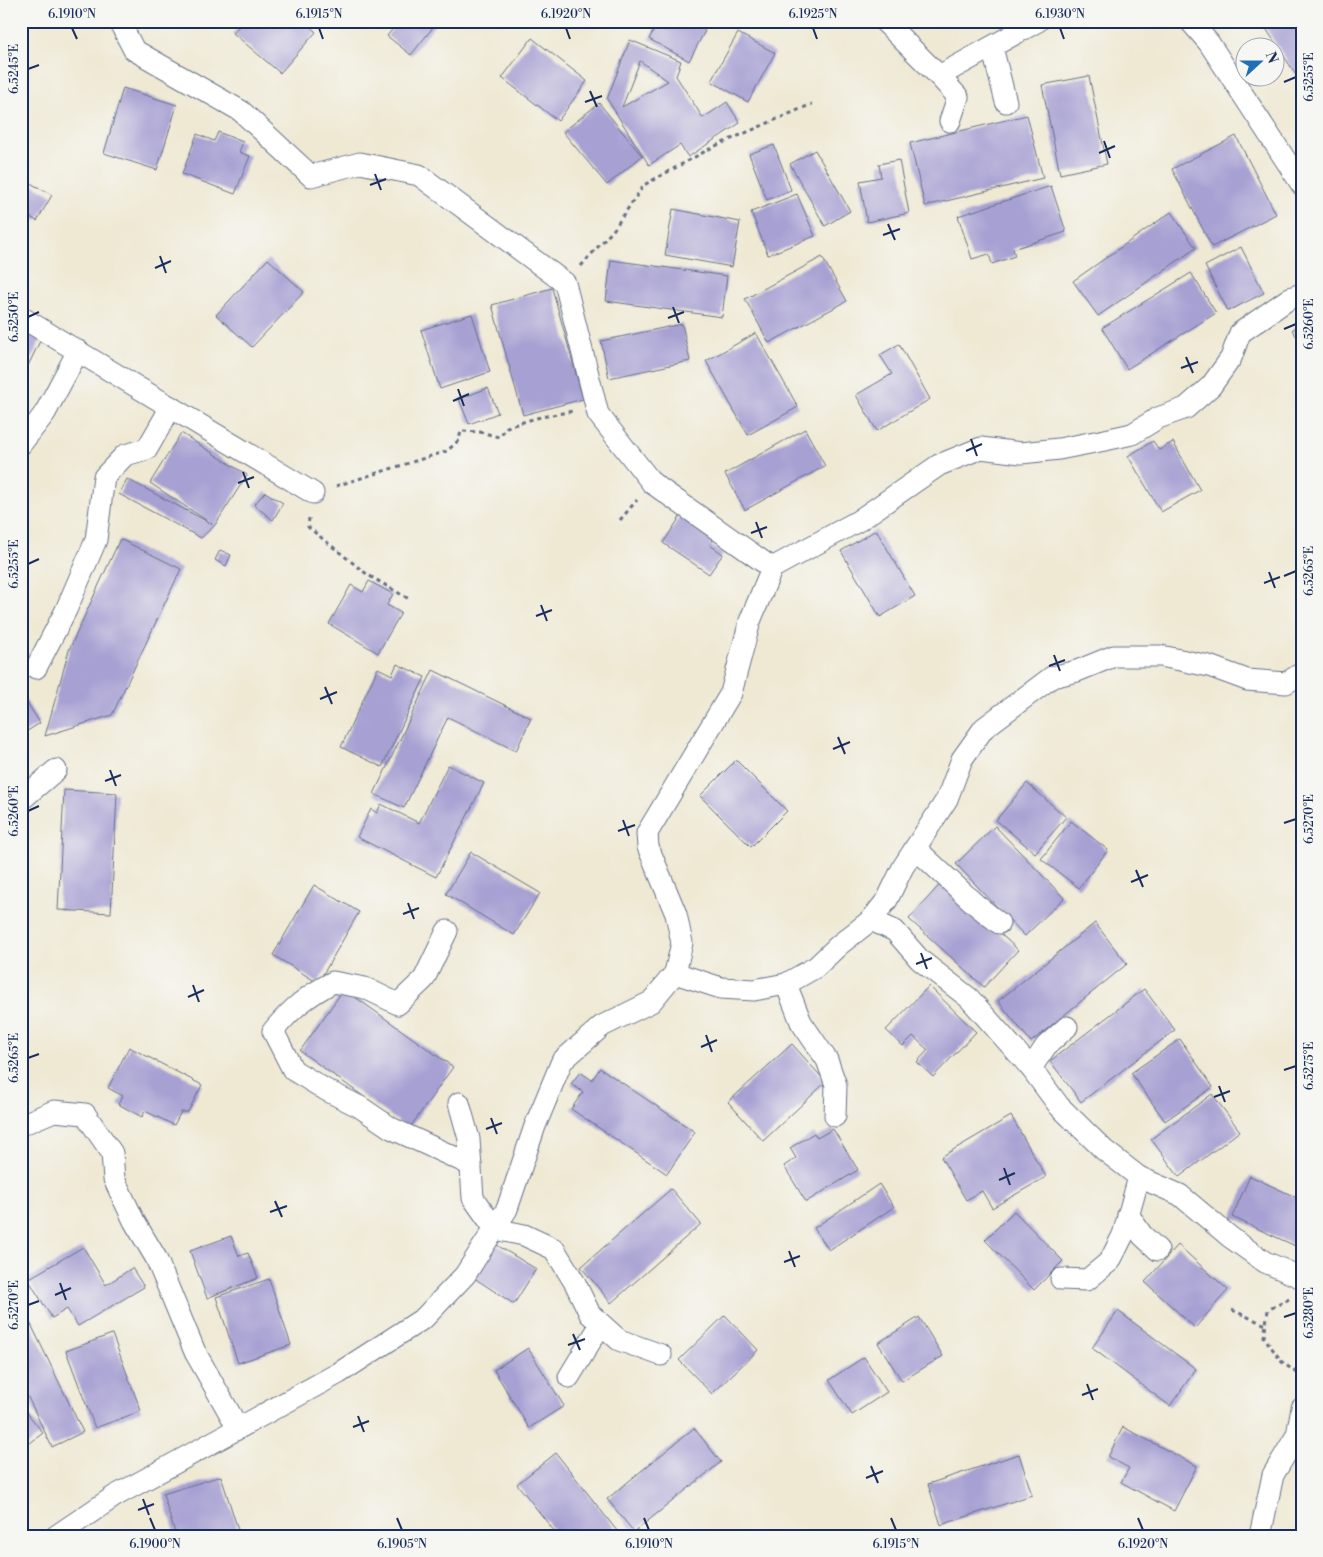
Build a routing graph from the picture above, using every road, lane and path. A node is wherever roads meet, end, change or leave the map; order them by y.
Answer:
1 (119, 21) edge
2 (884, 21) edge
3 (1038, 21) edge
4 (1190, 21) edge
5 (992, 47) junction
6 (939, 76) junction
7 (1006, 102) dead end
8 (812, 104) dead end
9 (950, 121) dead end
10 (1302, 185) edge
11 (565, 283) junction
12 (1302, 294) edge
13 (21, 317) edge
14 (78, 351) junction
15 (171, 407) junction
16 (596, 407) junction
17 (21, 444) edge
18 (313, 493) junction
19 (772, 568) junction
20 (409, 599) dead end
21 (36, 668) dead end
22 (1302, 673) edge
23 (56, 770) dead end
24 (21, 800) edge
25 (914, 848) junction
26 (871, 920) junction
27 (999, 923) dead end
28 (447, 931) dead end
29 (675, 973) junction
30 (786, 984) junction
31 (1067, 1027) dead end
32 (1031, 1068) junction
33 (459, 1103) dead end
34 (835, 1116) dead end
35 (21, 1125) edge
36 (471, 1165) junction
37 (1138, 1177) junction
38 (1128, 1214) junction
39 (495, 1229) junction
40 (1158, 1250) dead end
41 (1061, 1279) dead end
42 (1299, 1288) edge
43 (1232, 1310) dead end
44 (601, 1324) junction
45 (1266, 1325) junction
46 (661, 1355) dead end
47 (1302, 1376) edge
48 (569, 1377) dead end
49 (1302, 1408) edge
50 (238, 1428) junction
51 (56, 1536) edge
52 (1260, 1536) edge

1 - 11 street
2 - 6 street
3 - 5 street
4 - 10 street
5 - 6 street
5 - 7 street
6 - 9 street
8 - 11 path
11 - 16 street
12 - 19 street
13 - 14 street
14 - 15 street
14 - 17 street
15 - 18 street
15 - 21 street
16 - 18 path
16 - 19 street
18 - 20 path
19 - 29 street
22 - 25 street
23 - 24 street
25 - 26 street
25 - 27 street
26 - 30 street
26 - 32 street
28 - 36 street
29 - 30 street
29 - 39 street
30 - 34 street
31 - 32 street
32 - 37 street
33 - 36 street
35 - 50 street
36 - 39 street
37 - 38 street
37 - 42 street
38 - 40 street
38 - 41 street
39 - 44 street
39 - 50 street
42 - 45 path
43 - 45 path
44 - 46 street
44 - 48 street
45 - 47 path
49 - 52 street
50 - 51 street

